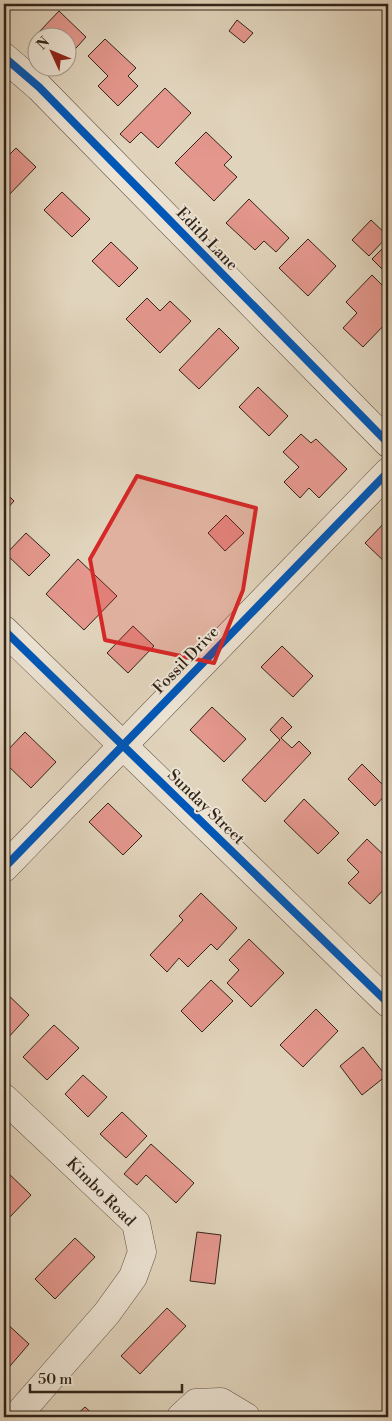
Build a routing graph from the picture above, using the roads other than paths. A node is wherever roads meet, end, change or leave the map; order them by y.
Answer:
1 (4, 57) edge
2 (388, 443) edge
3 (388, 472) edge
4 (4, 630) edge
5 (122, 746) junction
6 (4, 868) edge
7 (388, 1003) edge
8 (4, 1098) edge
9 (16, 1417) edge
10 (181, 1417) edge
11 (246, 1417) edge

1 - 2 street, Edith Lane
3 - 5 street, Fossil Drive
4 - 5 street, Sunday Street
5 - 6 street, Fossil Drive
5 - 7 street, Sunday Street
8 - 9 street, Kimbo Road
10 - 11 street

